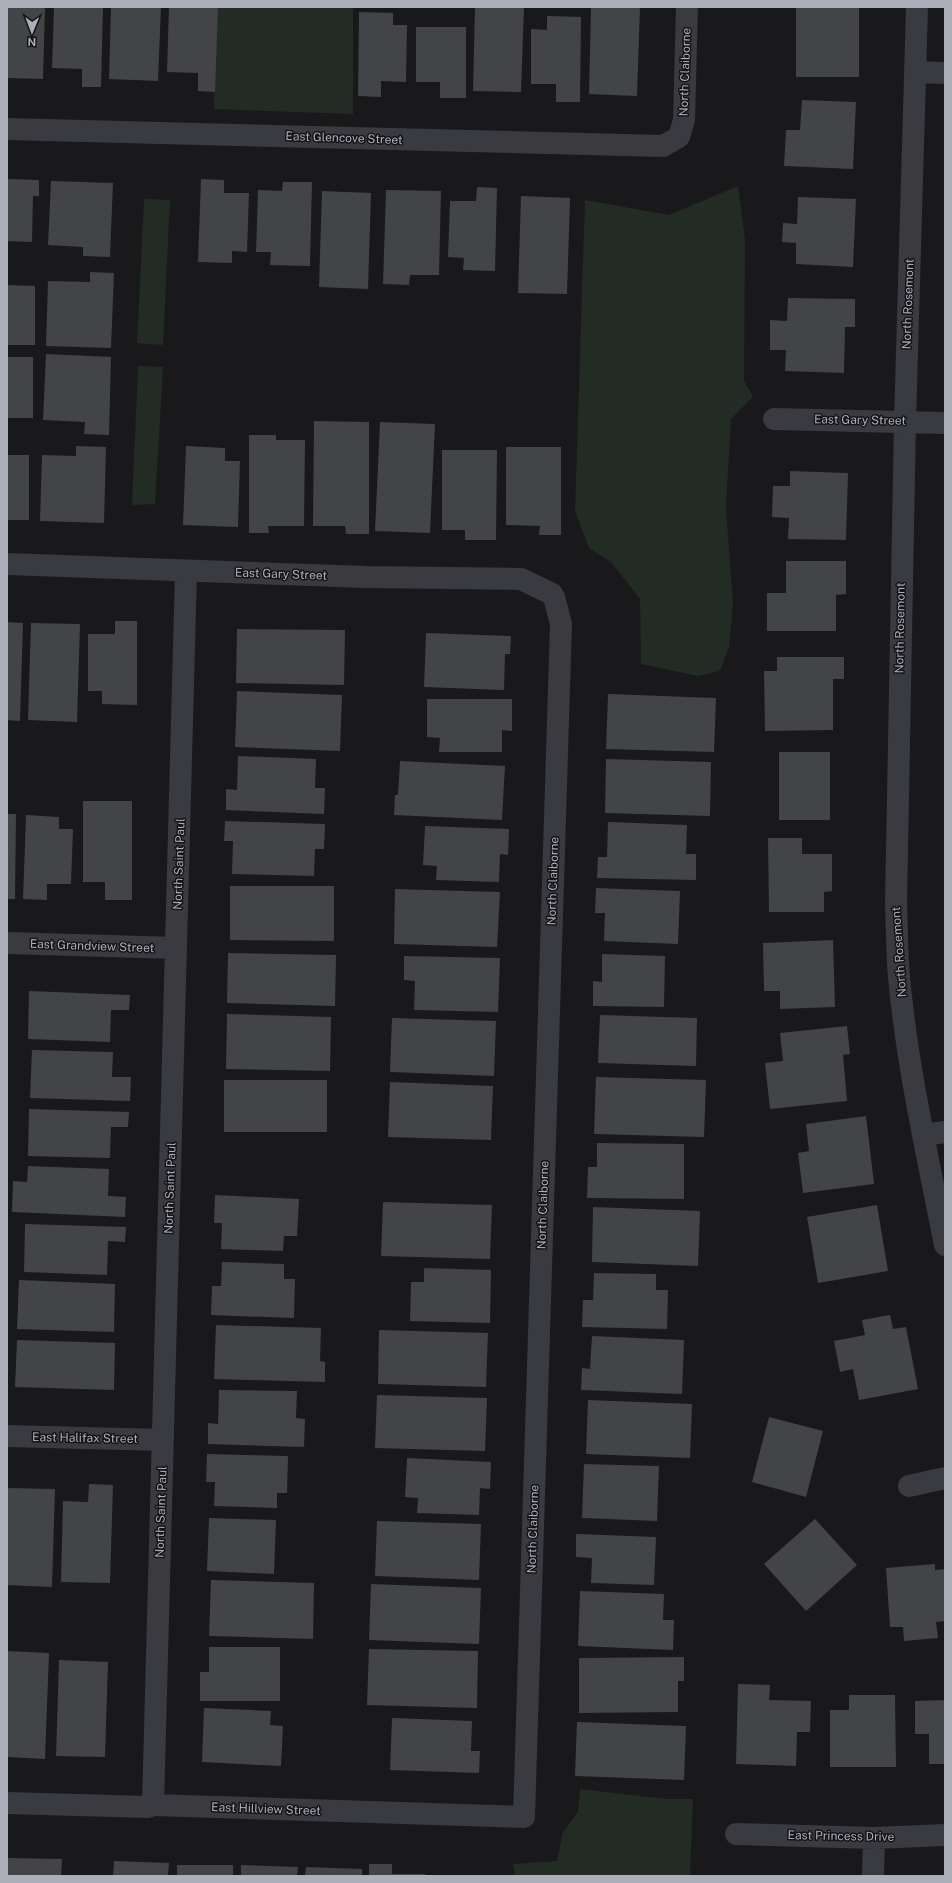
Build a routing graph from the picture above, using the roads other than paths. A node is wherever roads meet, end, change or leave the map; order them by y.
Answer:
1 (687, 7) edge
2 (917, 7) edge
3 (915, 72) junction
4 (945, 73) edge
5 (7, 128) edge
6 (679, 137) joint
7 (774, 419) dead end
8 (905, 421) junction
9 (945, 423) edge
10 (7, 564) edge
11 (186, 571) junction
12 (552, 594) joint
13 (7, 943) edge
14 (176, 948) junction
15 (945, 1132) edge
16 (923, 1135) junction
17 (945, 1245) edge
18 (7, 1436) edge
19 (163, 1440) junction
20 (945, 1478) edge
21 (909, 1486) dead end
22 (7, 1803) edge
23 (153, 1805) junction
24 (524, 1817) joint
25 (736, 1834) dead end
26 (945, 1835) edge
27 (874, 1838) junction
28 (873, 1876) edge

1 - 6 street, North Claiborne
2 - 3 street, North Rosemont
3 - 4 street
3 - 8 street, North Rosemont
5 - 6 street, East Glencove Street
7 - 8 street, East Gary Street
8 - 9 street, East Gary Street
8 - 16 street, North Rosemont
10 - 11 street, East Gary Street
11 - 12 street, East Gary Street
11 - 14 street, North Saint Paul
12 - 24 street, North Claiborne
13 - 14 street, East Grandview Street
14 - 19 street, North Saint Paul
15 - 16 street
16 - 17 street, North Rosemont
18 - 19 street, East Halifax Street
19 - 23 street, North Saint Paul
20 - 21 street
22 - 23 street, East Hillview Street
23 - 24 street, East Hillview Street
25 - 27 street, East Princess Drive
26 - 27 street, East Princess Drive
27 - 28 street

